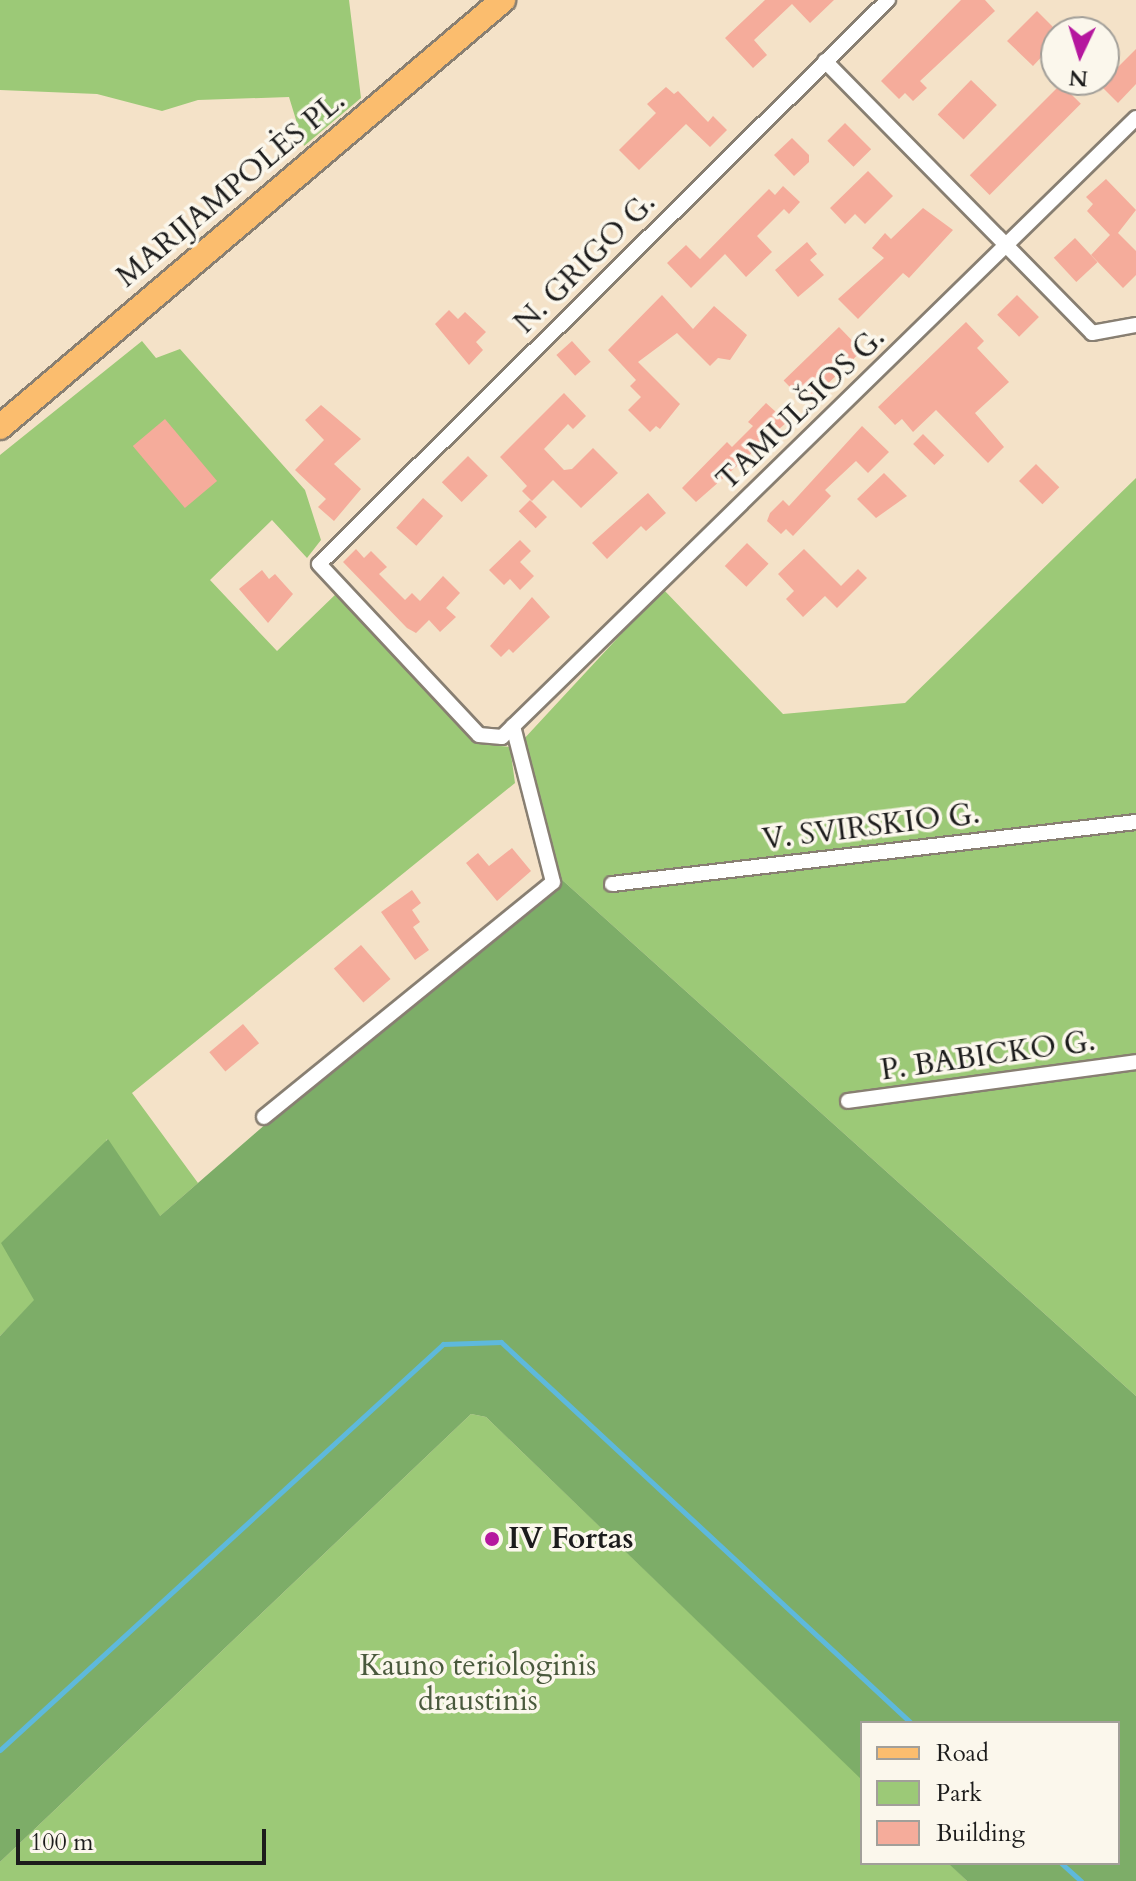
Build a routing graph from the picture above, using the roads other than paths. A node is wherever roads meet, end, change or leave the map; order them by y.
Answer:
1 (503, 0) edge
2 (888, 0) edge
3 (825, 61) junction
4 (1136, 118) edge
5 (1005, 247) junction
6 (1136, 325) edge
7 (0, 427) edge
8 (507, 731) junction
9 (1136, 822) edge
10 (612, 884) dead end
11 (1136, 1062) edge
12 (848, 1101) dead end
13 (264, 1117) dead end

1 - 7 main road, MARIJAMPOLĖS PL.
2 - 3 street, N. GRIGO G.
3 - 5 street
3 - 8 street, N. GRIGO G.
4 - 5 street, TAMULŠIOS G.
5 - 6 street
5 - 8 street, TAMULŠIOS G.
8 - 13 street
9 - 10 street, V. SVIRSKIO G.
11 - 12 street, P. BABICKO G.

